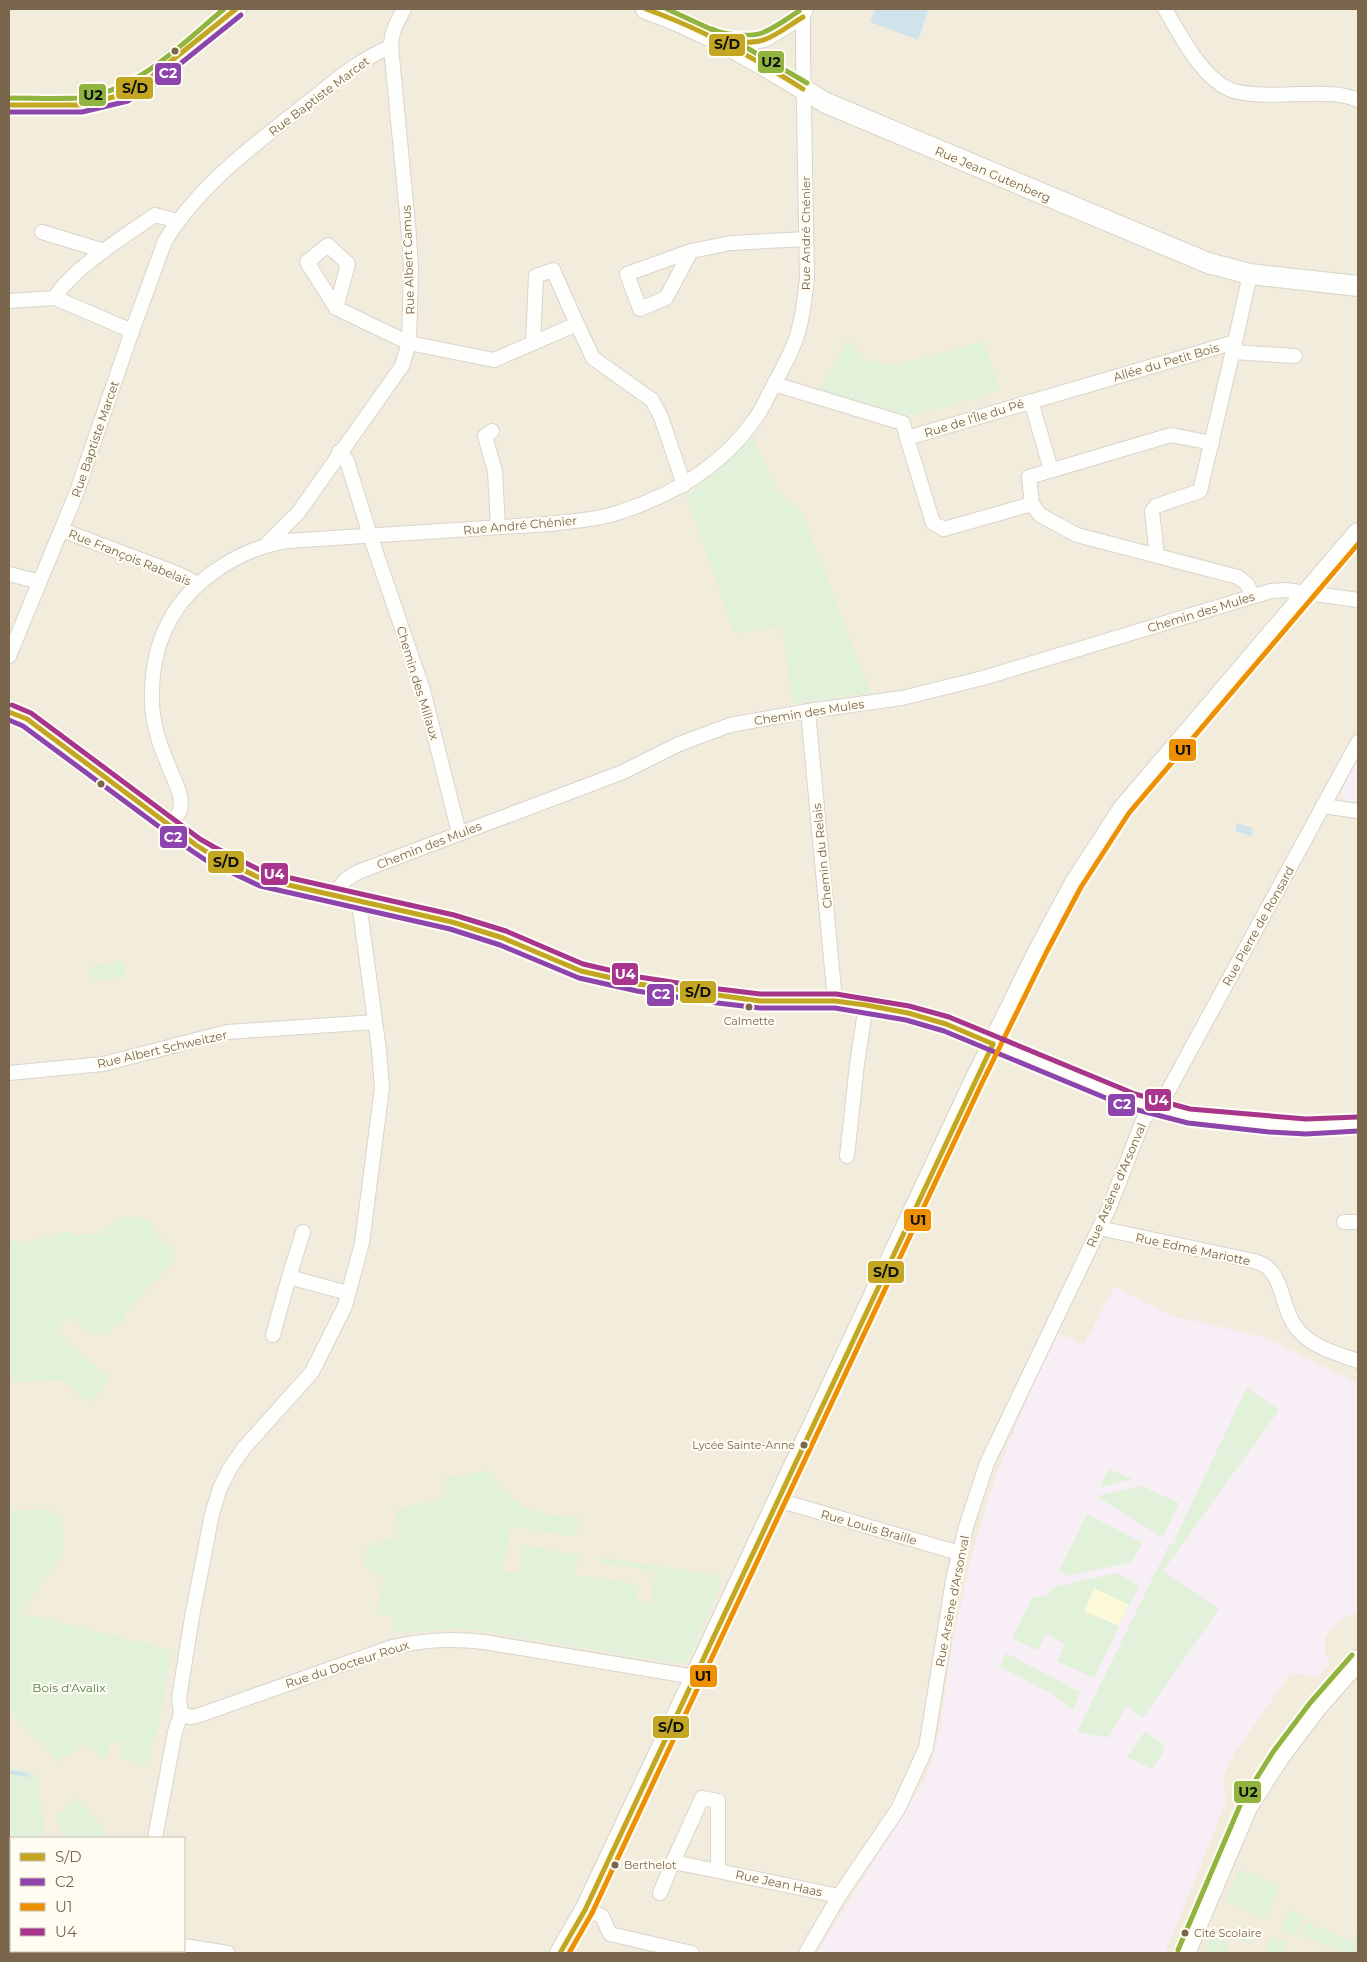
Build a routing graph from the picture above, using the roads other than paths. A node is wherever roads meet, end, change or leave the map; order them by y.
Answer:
1 (236, 9) edge
2 (404, 9) edge
3 (646, 9) edge
4 (1165, 9) edge
5 (805, 13) edge
6 (719, 41) junction
7 (391, 47) junction
8 (803, 89) junction
9 (1358, 100) edge
10 (9, 105) edge
11 (177, 221) junction
12 (42, 232) dead end
13 (806, 238) junction
14 (104, 251) junction
15 (691, 251) junction
16 (1250, 274) junction
17 (1358, 286) edge
18 (56, 298) junction
19 (9, 301) edge
20 (336, 308) dead end
21 (577, 324) junction
22 (132, 331) junction
23 (409, 343) junction
24 (534, 343) junction
25 (1234, 347) junction
26 (1295, 356) dead end
27 (774, 384) junction
28 (1030, 401) junction
29 (492, 431) dead end
30 (907, 438) junction
31 (1212, 443) junction
32 (339, 452) junction
33 (1051, 470) junction
34 (684, 485) junction
35 (1032, 504) junction
36 (298, 513) junction
37 (498, 528) junction
38 (62, 530) junction
39 (1358, 533) edge
40 (370, 534) junction
41 (303, 539) junction
42 (267, 544) junction
43 (1157, 556) junction
44 (9, 574) edge
45 (40, 582) junction
46 (198, 584) junction
47 (1308, 593) junction
48 (1253, 596) junction
49 (1358, 600) edge
50 (13, 635) edge
51 (9, 656) edge
52 (808, 711) junction
53 (9, 712) edge
54 (1358, 742) edge
55 (1323, 806) junction
56 (1358, 811) edge
57 (171, 826) junction
58 (459, 833) junction
59 (334, 896) junction
60 (362, 902) junction
61 (835, 1001) junction
62 (866, 1005) junction
63 (375, 1022) junction
64 (993, 1044) junction
65 (9, 1073) edge
66 (1155, 1108) junction
67 (1358, 1124) edge
68 (847, 1156) dead end
69 (1100, 1228) junction
70 (303, 1232) dead end
71 (289, 1277) junction
72 (348, 1293) junction
73 (272, 1335) dead end
74 (1358, 1361) edge
75 (778, 1500) junction
76 (959, 1553) junction
77 (1358, 1660) edge
78 (695, 1678) junction
79 (181, 1714) junction
80 (155, 1837) edge
81 (673, 1862) junction
82 (718, 1870) junction
83 (660, 1893) dead end
84 (839, 1896) junction
85 (584, 1910) junction
86 (185, 1946) edge
87 (228, 1953) edge
88 (560, 1953) edge
89 (692, 1953) edge
90 (806, 1953) edge
91 (1185, 1953) edge

1 - 10 street
2 - 7 street
3 - 6 street, Rue Jean Gutenberg
4 - 9 street
5 - 6 street
5 - 8 street, Rue André Chénier
6 - 8 street, Rue Jean Gutenberg
7 - 11 street, Rue Baptiste Marcet
7 - 23 street, Rue Albert Camus
8 - 13 street, Rue André Chénier
8 - 16 street, Rue Jean Gutenberg
11 - 14 street
11 - 22 street, Rue Baptiste Marcet
12 - 14 street
13 - 15 street
13 - 27 street, Rue André Chénier
14 - 18 street
15 - 15 street
16 - 17 street, Rue Jean Gutenberg
16 - 25 street, Allée du Petit Bois
18 - 19 street
18 - 22 street
20 - 23 street
21 - 24 street
21 - 24 street
21 - 34 street
22 - 38 street, Rue Baptiste Marcet
23 - 24 street
23 - 32 street, Rue Albert Camus
25 - 26 street
25 - 28 street, Allée du Petit Bois
25 - 31 street
27 - 30 street, Rue de l'Île du Pé
27 - 34 street, Rue André Chénier
28 - 30 street, Rue de l'Île du Pé
28 - 33 street, Rue de l'Île du Pé
29 - 37 street
30 - 35 street, Rue de l'Île du Pé
31 - 33 street
31 - 43 street
32 - 36 street, Rue Albert Camus
32 - 40 street
33 - 35 street
34 - 37 street, Rue André Chénier
35 - 43 street
36 - 41 street
36 - 42 street, Rue Albert Camus
37 - 40 street, Rue André Chénier
38 - 45 street, Rue Baptiste Marcet
38 - 46 street, Rue François Rabelais
39 - 47 street
40 - 41 street, Rue Albert Camus
40 - 58 street, Chemin des Millaux
41 - 42 street, Rue Albert Camus
42 - 46 street, Rue Albert Camus
43 - 48 street
44 - 45 street
45 - 50 street, Rue Baptiste Marcet
46 - 57 street, Rue Albert Camus
47 - 48 street, Chemin des Mules
47 - 49 street, Chemin des Mules
47 - 64 street
48 - 52 street, Chemin des Mules
50 - 51 street, Rue Baptiste Marcet
52 - 58 street, Chemin des Mules
52 - 61 street, Chemin du Relais
53 - 57 street
54 - 55 street, Rue Pierre de Ronsard
55 - 56 street
55 - 66 street, Rue Pierre de Ronsard
57 - 59 street
58 - 59 street, Chemin des Mules
59 - 60 street
60 - 61 street
60 - 63 street
61 - 62 street
62 - 64 street
62 - 68 street
63 - 65 street, Rue Albert Schweitzer
63 - 72 street
64 - 66 street
64 - 75 street
66 - 67 street
66 - 69 street, Rue Arsène d'Arsonval
69 - 74 street, Rue Edmé Mariotte
69 - 76 street, Rue Arsène d'Arsonval
70 - 71 street
71 - 72 street
71 - 73 street
72 - 79 street
75 - 76 street, Rue Louis Braille
75 - 78 street
76 - 84 street, Rue Arsène d'Arsonval
77 - 91 street
78 - 79 street, Rue du Docteur Roux
78 - 85 street
79 - 80 street
81 - 82 street, Rue Jean Haas
81 - 82 street, Rue Jean Haas
81 - 83 street, Rue Jean Haas
82 - 84 street, Rue Jean Haas
84 - 90 street, Rue Arsène d'Arsonval
85 - 88 street
85 - 89 street
86 - 87 street

